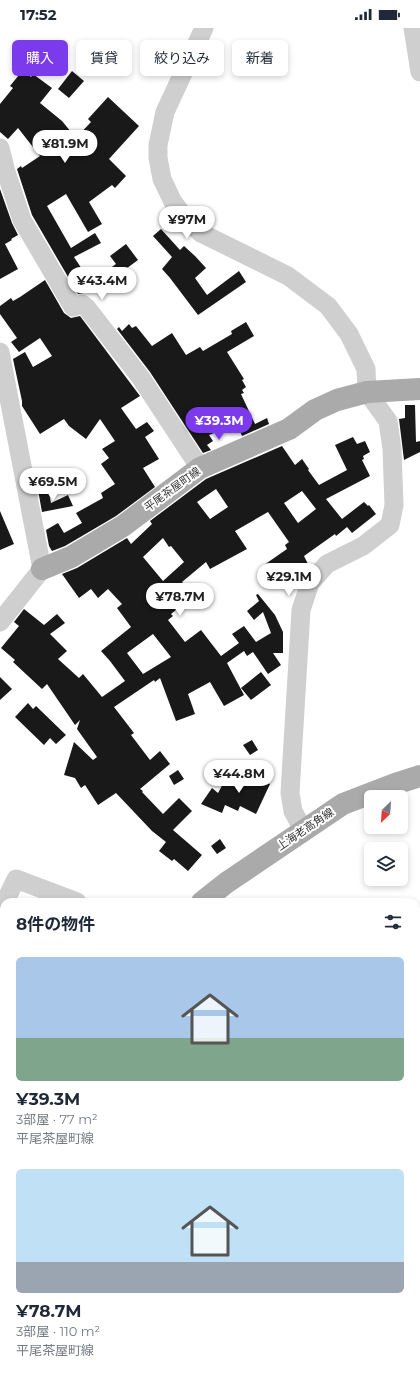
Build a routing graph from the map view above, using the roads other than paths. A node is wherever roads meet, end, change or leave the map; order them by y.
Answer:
1 (204, 28) edge
2 (413, 28) edge
3 (420, 72) edge
4 (0, 148) edge
5 (0, 352) edge
6 (420, 389) edge
7 (367, 392) junction
8 (200, 468) junction
9 (42, 569) junction
10 (0, 622) edge
11 (420, 776) edge
12 (303, 830) junction
13 (7, 898) edge
14 (66, 898) edge
15 (207, 898) edge

1 - 7 street
2 - 3 street
4 - 8 street
5 - 9 street
6 - 7 main road, 平尾茶屋町線
7 - 8 main road, 平尾茶屋町線
7 - 12 street
8 - 9 main road, 平尾茶屋町線
9 - 10 street
11 - 12 main road, 上海老高角線
12 - 15 main road, 上海老高角線
13 - 14 street

